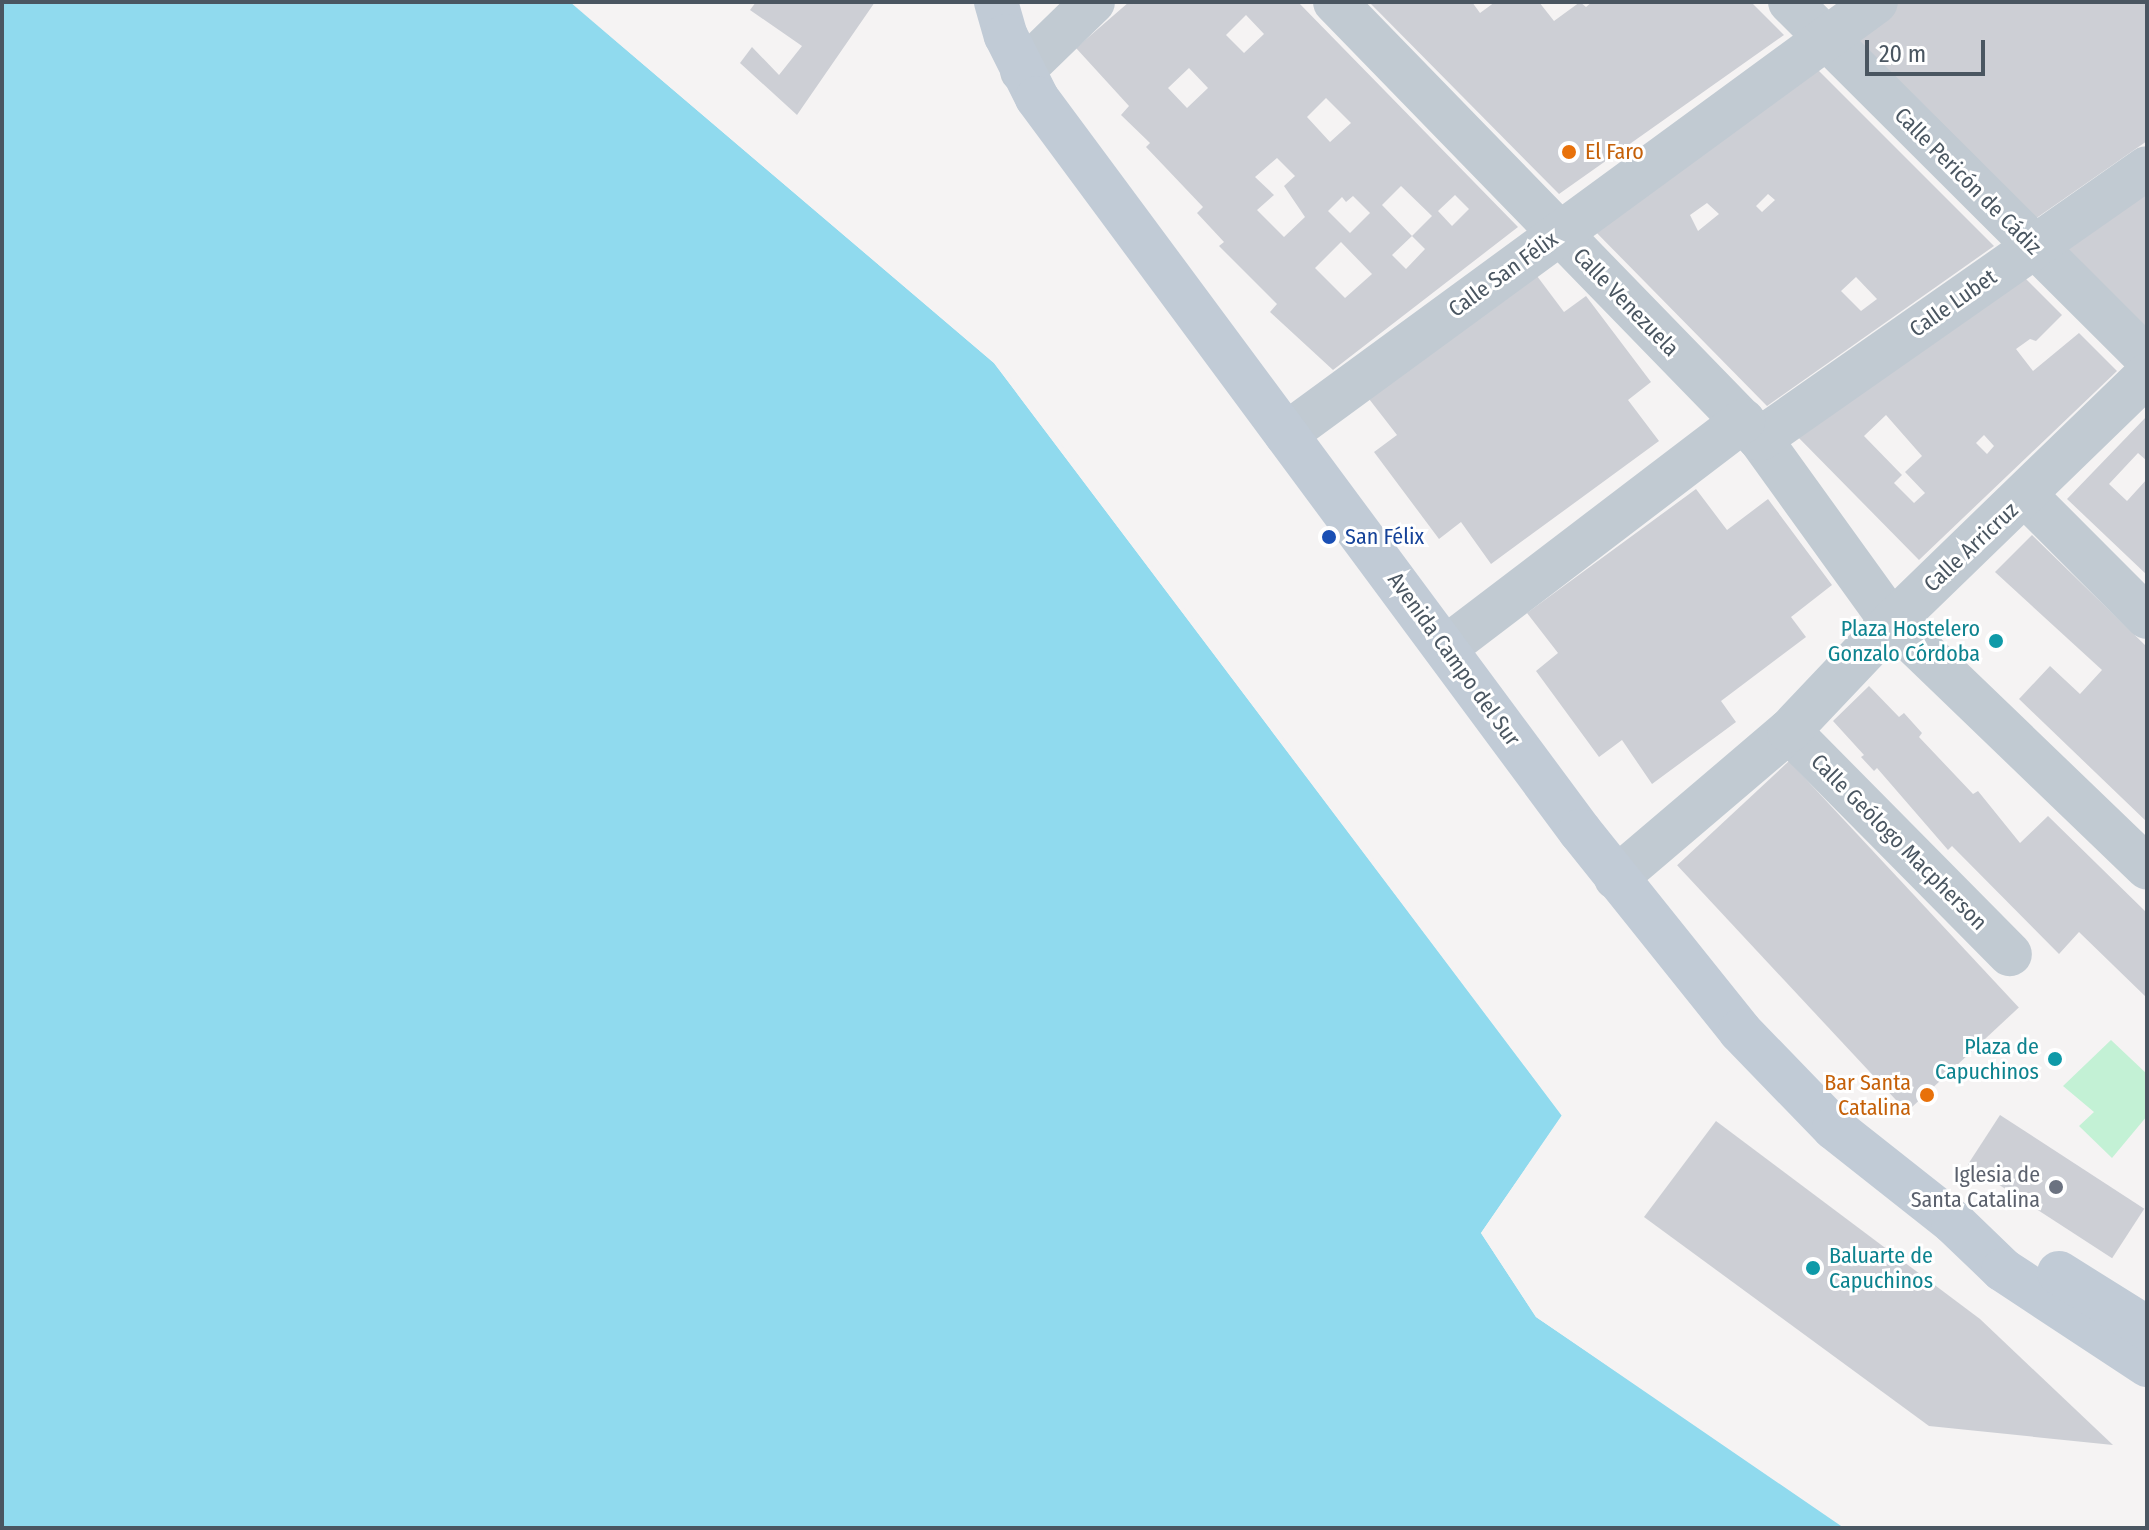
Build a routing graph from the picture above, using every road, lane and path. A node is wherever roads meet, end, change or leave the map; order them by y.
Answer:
1 (996, 2) edge
2 (1093, 2) edge
3 (1335, 2) edge
4 (1790, 2) edge
5 (1876, 2) edge
6 (1826, 38) junction
7 (1022, 71) junction
8 (2147, 168) edge
9 (1558, 233) junction
10 (2033, 247) junction
11 (2147, 358) edge
12 (2147, 375) edge
13 (1752, 430) junction
14 (1286, 434) junction
15 (2026, 496) junction
16 (2147, 617) edge
17 (1892, 622) junction
18 (1445, 648) junction
19 (1789, 731) junction
20 (2147, 867) edge
21 (1616, 878) junction
22 (2010, 954) dead end
23 (1953, 1222) junction
24 (2147, 1328) edge
25 (2147, 1365) edge

1 - 7 street, Avenida Campo del Sur
2 - 7 street
3 - 9 street, Calle Venezuela
4 - 6 street, Calle Pericón de Cádiz
5 - 6 street, Calle San Félix
6 - 9 street, Calle San Félix
6 - 10 street, Calle Pericón de Cádiz
7 - 14 street, Avenida Campo del Sur
8 - 10 street, Calle Lubet
9 - 13 street, Calle Venezuela
9 - 14 street, Calle San Félix
10 - 11 street, Calle Pericón de Cádiz
10 - 13 street, Calle Lubet
12 - 15 street, Calle Arricruz
13 - 17 street, Calle Venezuela
13 - 18 street, Calle Lubet
14 - 18 street, Avenida Campo del Sur
15 - 16 street
15 - 17 street, Calle Arricruz
17 - 19 street, Calle Arricruz
17 - 20 street, Calle Venezuela
18 - 21 street, Avenida Campo del Sur
19 - 21 street, Calle Arricruz
19 - 22 street, Calle Geólogo Macpherson
21 - 23 street, Avenida Campo del Sur
23 - 24 street, Avenida Campo del Sur
23 - 25 street, Avenida Campo del Sur

